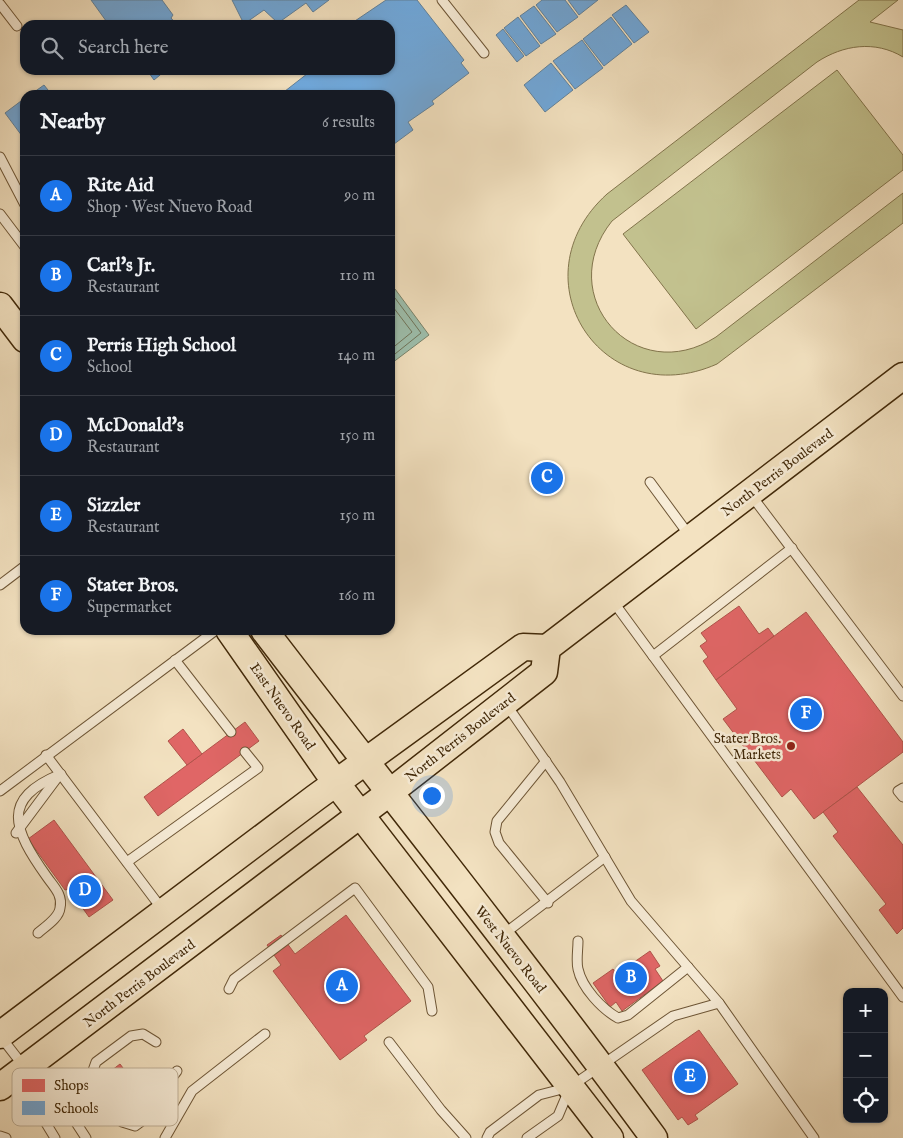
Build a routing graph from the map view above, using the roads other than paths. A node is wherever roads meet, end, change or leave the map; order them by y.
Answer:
1 (442, 0) edge
2 (0, 4) edge
3 (16, 26) dead end
4 (484, 53) dead end
5 (0, 157) edge
6 (20, 195) edge
7 (0, 214) edge
8 (20, 240) edge
9 (0, 306) edge
10 (20, 332) edge
11 (903, 376) edge
12 (650, 482) dead end
13 (750, 492) junction
14 (691, 538) junction
15 (792, 548) junction
16 (20, 570) edge
17 (0, 585) edge
18 (611, 599) junction
19 (209, 635) edge
20 (232, 635) edge
21 (268, 635) edge
22 (547, 648) junction
23 (653, 656) junction
24 (175, 660) junction
25 (903, 696) edge
26 (505, 702) junction
27 (231, 732) dead end
28 (245, 752) dead end
29 (46, 755) junction
30 (546, 760) junction
31 (365, 762) junction
32 (61, 774) junction
33 (336, 783) junction
34 (903, 788) edge
35 (0, 791) edge
36 (389, 794) junction
37 (903, 797) edge
38 (361, 814) junction
39 (16, 833) junction
40 (605, 857) junction
41 (127, 862) junction
42 (548, 902) junction
43 (164, 911) junction
44 (38, 933) dead end
45 (501, 937) junction
46 (578, 941) dead end
47 (688, 967) junction
48 (229, 989) dead end
49 (903, 997) edge
50 (719, 1003) junction
51 (432, 1011) dead end
52 (265, 1034) dead end
53 (0, 1035) edge
54 (156, 1042) dead end
55 (389, 1042) dead end
56 (601, 1065) junction
57 (25, 1068) joint
58 (94, 1068) edge
59 (12, 1078) edge
60 (0, 1087) edge
61 (570, 1087) junction
62 (178, 1115) edge
63 (48, 1126) edge
64 (78, 1126) edge
65 (172, 1126) edge
66 (0, 1136) edge
67 (6, 1138) edge
68 (55, 1138) edge
69 (86, 1138) edge
70 (165, 1138) edge
71 (466, 1138) edge
72 (487, 1138) edge
73 (526, 1138) edge
74 (610, 1138) edge
75 (654, 1138) edge
76 (814, 1138) edge

1 - 4 lane
2 - 3 lane
5 - 6 lane
7 - 8 lane
9 - 10 main road
11 - 13 main road, North Perris Boulevard
12 - 14 lane
13 - 14 main road, North Perris Boulevard
13 - 15 lane
14 - 18 main road, North Perris Boulevard
15 - 23 lane
15 - 25 lane
16 - 17 lane
18 - 22 main road, North Perris Boulevard
18 - 23 lane
19 - 24 lane
20 - 33 main road, East Nuevo Road
21 - 31 main road
22 - 26 main road, North Perris Boulevard
22 - 31 main road
23 - 49 lane
24 - 27 lane
24 - 29 lane
26 - 30 lane
26 - 36 main road, North Perris Boulevard
28 - 41 lane
29 - 32 lane
29 - 35 lane
30 - 40 lane
30 - 42 lane
31 - 33 main road
31 - 36 main road, West Nuevo Road
32 - 39 lane
32 - 39 lane
32 - 41 lane
33 - 38 main road, East Nuevo Road
33 - 43 main road
34 - 37 lane
36 - 38 main road, North Perris Boulevard
36 - 45 main road, West Nuevo Road
38 - 57 main road, North Perris Boulevard
38 - 61 main road
39 - 44 lane
40 - 42 lane
40 - 47 lane
41 - 43 lane
42 - 45 lane
43 - 53 main road
45 - 56 main road, West Nuevo Road
46 - 47 lane
47 - 50 lane
48 - 51 lane
50 - 56 lane
50 - 76 lane
52 - 62 lane
53 - 57 lane
54 - 58 lane
55 - 71 lane
56 - 61 lane
56 - 75 main road, West Nuevo Road
59 - 60 main road, North Perris Boulevard
61 - 72 lane
61 - 73 lane
61 - 74 main road
63 - 68 lane
64 - 69 lane
65 - 70 lane
66 - 67 lane

